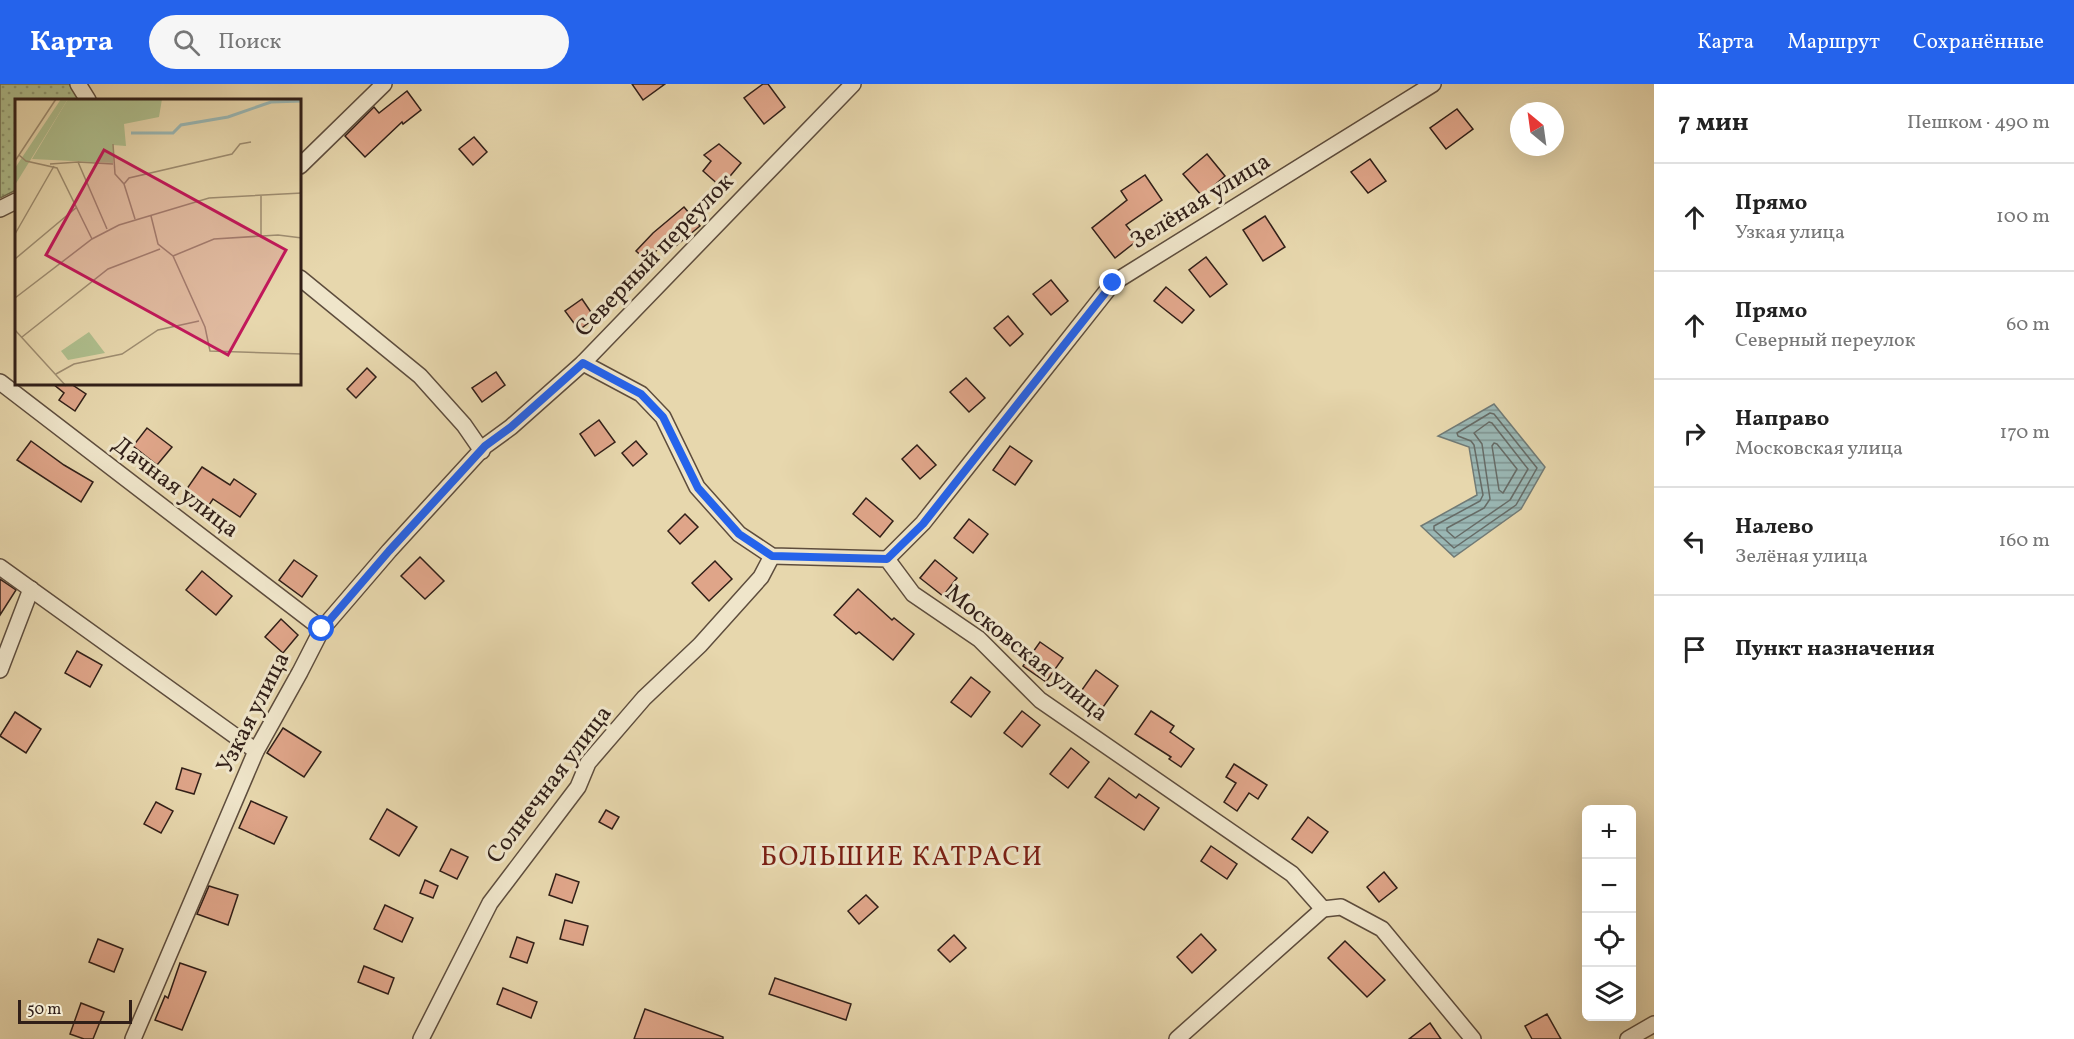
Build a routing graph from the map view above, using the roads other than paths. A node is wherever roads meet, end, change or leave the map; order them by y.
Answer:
1 (78, 84) edge
2 (384, 84) edge
3 (854, 84) edge
4 (1432, 84) edge
5 (87, 99) edge
6 (302, 164) edge
7 (15, 202) edge
8 (0, 209) edge
9 (302, 280) edge
10 (583, 363) junction
11 (0, 382) edge
12 (482, 451) junction
13 (772, 556) junction
14 (887, 559) junction
15 (0, 567) edge
16 (31, 589) junction
17 (322, 629) junction
18 (0, 670) edge
19 (256, 751) junction
20 (1323, 909) junction
21 (1654, 1024) edge
22 (134, 1039) edge
23 (421, 1039) edge
24 (1177, 1039) edge
25 (1473, 1039) edge
26 (1628, 1039) edge

1 - 5 street
2 - 6 street
3 - 10 street, Северный переулок
4 - 14 street, Зелёная улица
7 - 8 street
9 - 12 street
10 - 12 street, Северный переулок
10 - 13 street
11 - 17 street, Дачная улица
12 - 17 street, Узкая улица
13 - 14 street
13 - 23 street, Солнечная улица
14 - 20 street, Московская улица
15 - 16 street
16 - 18 street
16 - 19 street
17 - 19 street, Узкая улица
19 - 22 street, Узкая улица
20 - 24 street
20 - 25 street
21 - 26 street

